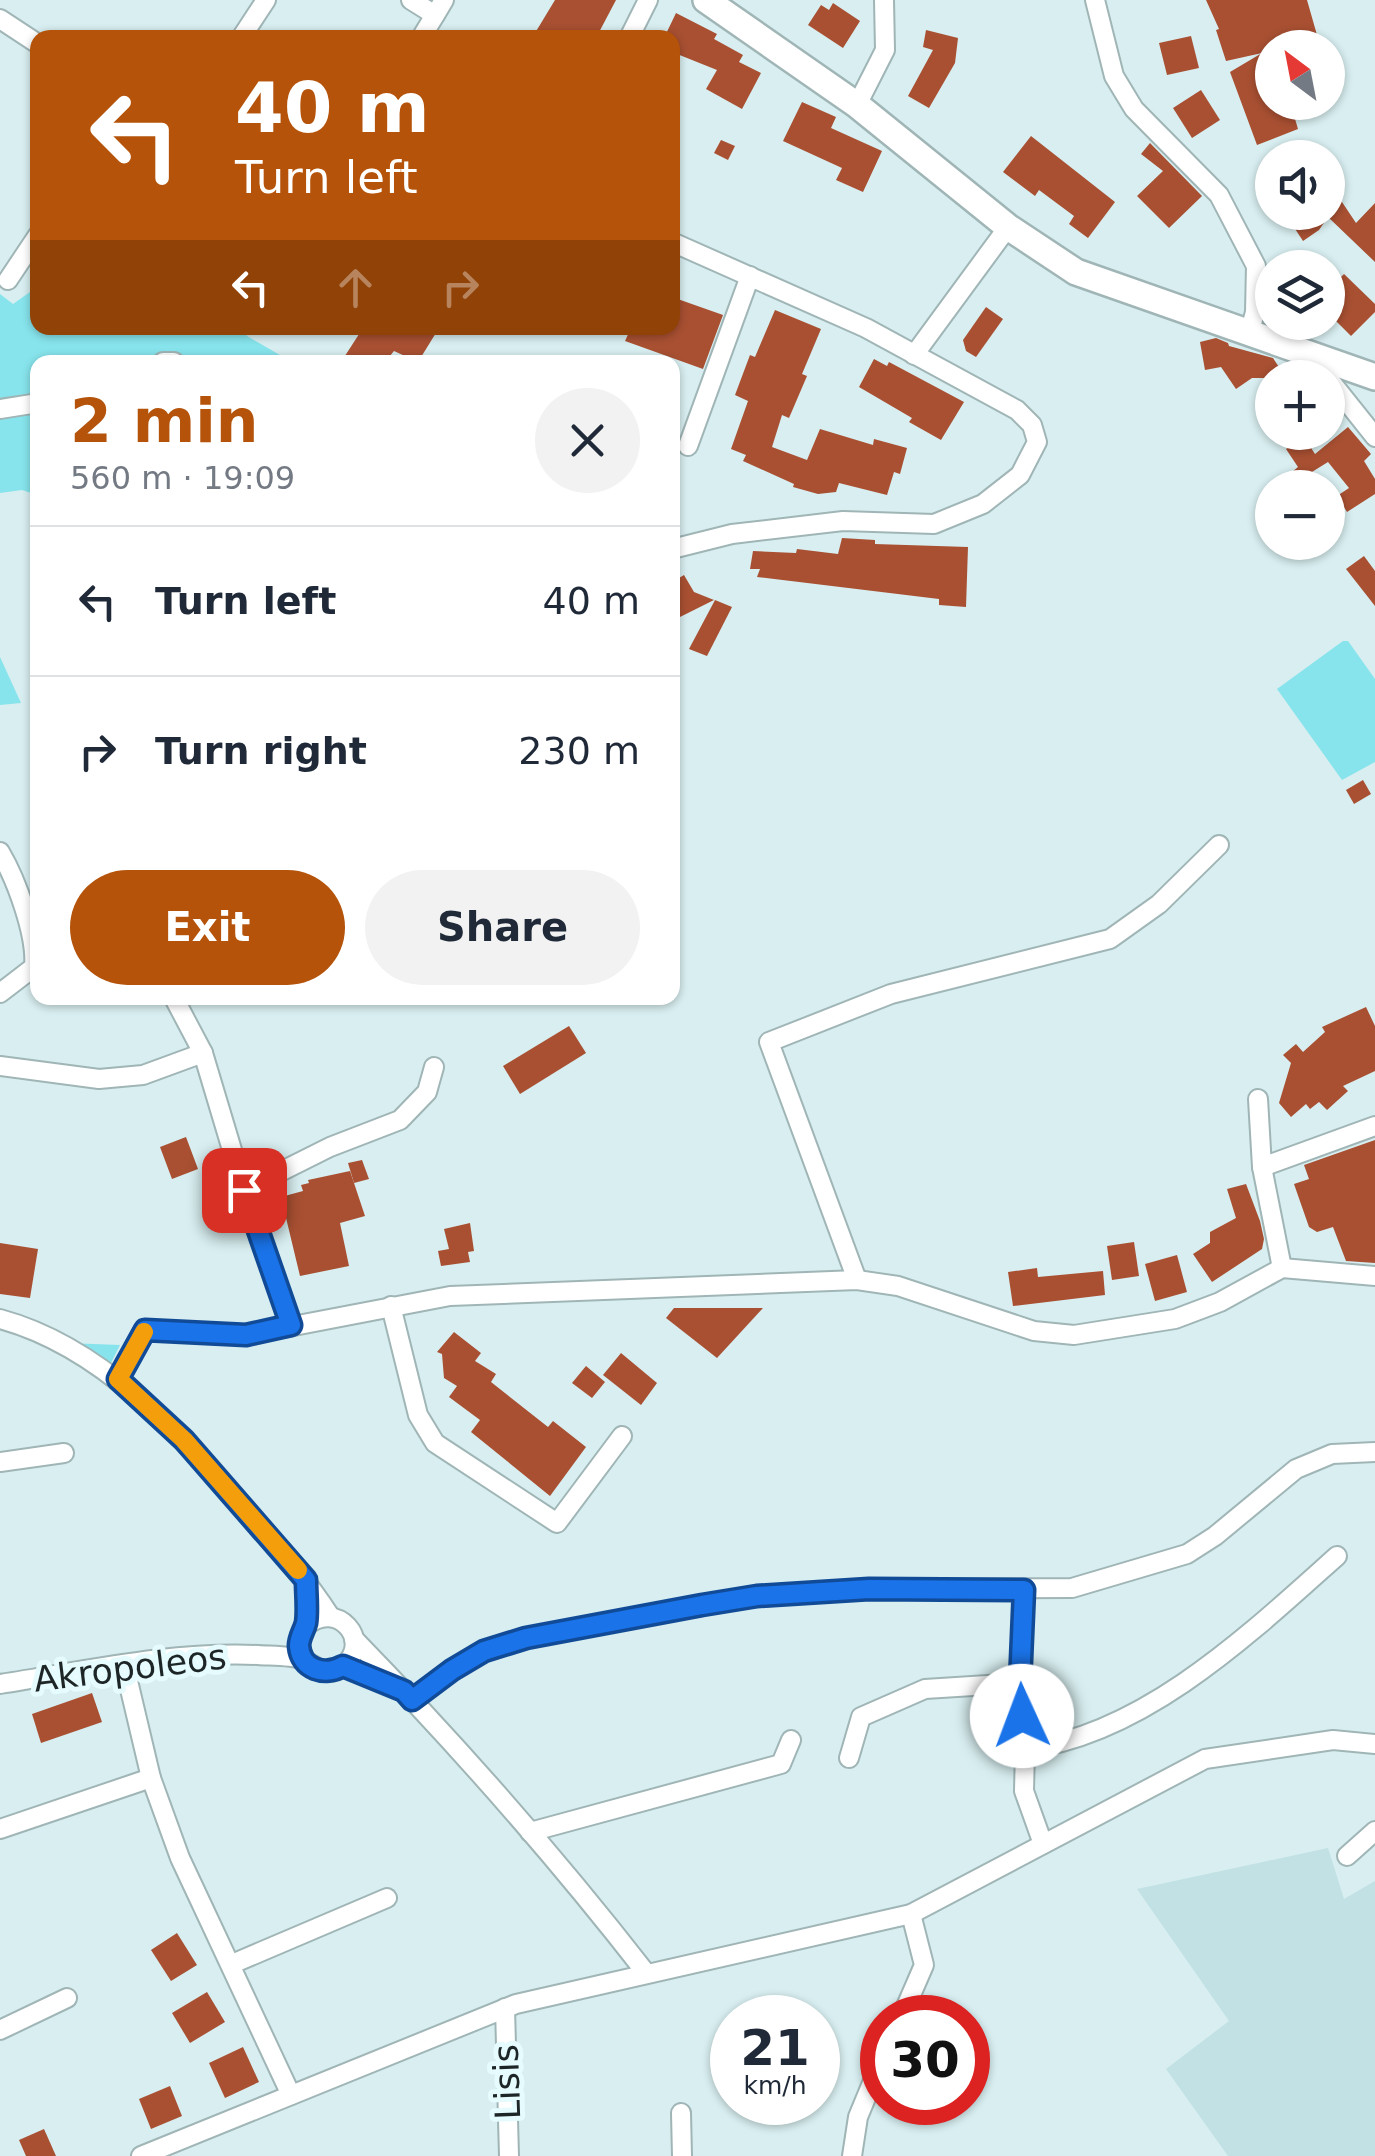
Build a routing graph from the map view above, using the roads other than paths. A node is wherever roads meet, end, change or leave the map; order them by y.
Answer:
1 (266, 0) edge
2 (411, 0) edge
3 (648, 0) edge
4 (706, 0) edge
5 (884, 0) edge
6 (1095, 0) edge
7 (439, 8) edge
8 (0, 19) edge
9 (246, 30) edge
10 (426, 30) edge
11 (633, 30) edge
12 (30, 39) edge
13 (857, 104) junction
14 (1008, 227) junction
15 (680, 245) edge
16 (30, 247) edge
17 (750, 276) junction
18 (8, 280) dead end
19 (1249, 335) junction
20 (914, 355) junction
21 (1309, 355) junction
22 (1313, 360) edge
23 (1375, 377) edge
24 (1345, 400) edge
25 (30, 404) edge
26 (0, 408) edge
27 (1375, 437) edge
28 (688, 446) dead end
29 (680, 547) edge
30 (1219, 844) dead end
31 (0, 852) edge
32 (30, 932) edge
33 (30, 970) edge
34 (0, 992) edge
35 (178, 1005) edge
36 (203, 1053) junction
37 (0, 1066) edge
38 (434, 1068) dead end
39 (1258, 1098) dead end
40 (1375, 1126) edge
41 (1262, 1167) junction
42 (244, 1190) junction
43 (1282, 1268) junction
44 (1375, 1276) edge
45 (857, 1280) junction
46 (391, 1306) junction
47 (0, 1319) edge
48 (291, 1325) junction
49 (118, 1379) junction
50 (622, 1436) dead end
51 (1375, 1452) edge
52 (64, 1453) dead end
53 (0, 1462) edge
54 (1338, 1556) dead end
55 (306, 1580) junction
56 (1024, 1590) junction
57 (330, 1616) junction
58 (354, 1639) junction
59 (303, 1643) junction
60 (124, 1664) junction
61 (343, 1666) junction
62 (1020, 1683) junction
63 (0, 1684) edge
64 (408, 1696) junction
65 (791, 1740) dead end
66 (1375, 1744) edge
67 (1025, 1749) junction
68 (848, 1758) dead end
69 (151, 1778) junction
70 (0, 1829) edge
71 (1375, 1831) edge
72 (530, 1832) junction
73 (1043, 1844) junction
74 (1347, 1856) dead end
75 (387, 1898) dead end
76 (911, 1914) junction
77 (232, 1964) junction
78 (646, 1973) junction
79 (911, 1995) edge
80 (66, 1998) dead end
81 (505, 2008) junction
82 (0, 2030) edge
83 (291, 2095) junction
84 (860, 2112) edge
85 (681, 2113) dead end
86 (141, 2156) edge
87 (509, 2156) edge
88 (682, 2156) edge
89 (852, 2156) edge

1 - 9 street
2 - 7 street
3 - 11 street
4 - 13 main road
5 - 13 street
6 - 19 street
7 - 10 street
8 - 12 street
13 - 14 main road
14 - 19 main road
14 - 20 street
15 - 17 street
16 - 18 street
17 - 20 street
17 - 28 street
19 - 21 main road
20 - 29 street
21 - 22 street
21 - 23 main road
24 - 27 street
25 - 26 street
30 - 45 street
31 - 32 street
33 - 34 street
35 - 36 street
36 - 37 street
36 - 42 street
38 - 42 street
39 - 41 street
40 - 41 street
41 - 43 street
42 - 48 street
43 - 44 street
43 - 45 street
45 - 46 street
46 - 48 street
46 - 50 street
47 - 49 street
48 - 49 street
49 - 55 street
51 - 56 street
52 - 53 street
54 - 67 street
55 - 57 street
55 - 59 street
56 - 62 street
56 - 64 street
57 - 58 street
57 - 59 street
58 - 61 street
58 - 64 street
59 - 60 street, Akropoleos
59 - 61 street
60 - 63 street, Akropoleos
60 - 69 street
61 - 64 street
62 - 67 street
62 - 68 street
64 - 72 street
65 - 72 street
66 - 73 street
67 - 73 street
69 - 70 street
69 - 77 street
71 - 74 street
72 - 78 street
73 - 76 street
75 - 77 street
76 - 78 street
76 - 79 street
77 - 83 street
78 - 81 street
80 - 82 street
81 - 83 street
81 - 87 street, Lisis
83 - 86 street
84 - 89 street
85 - 88 street

